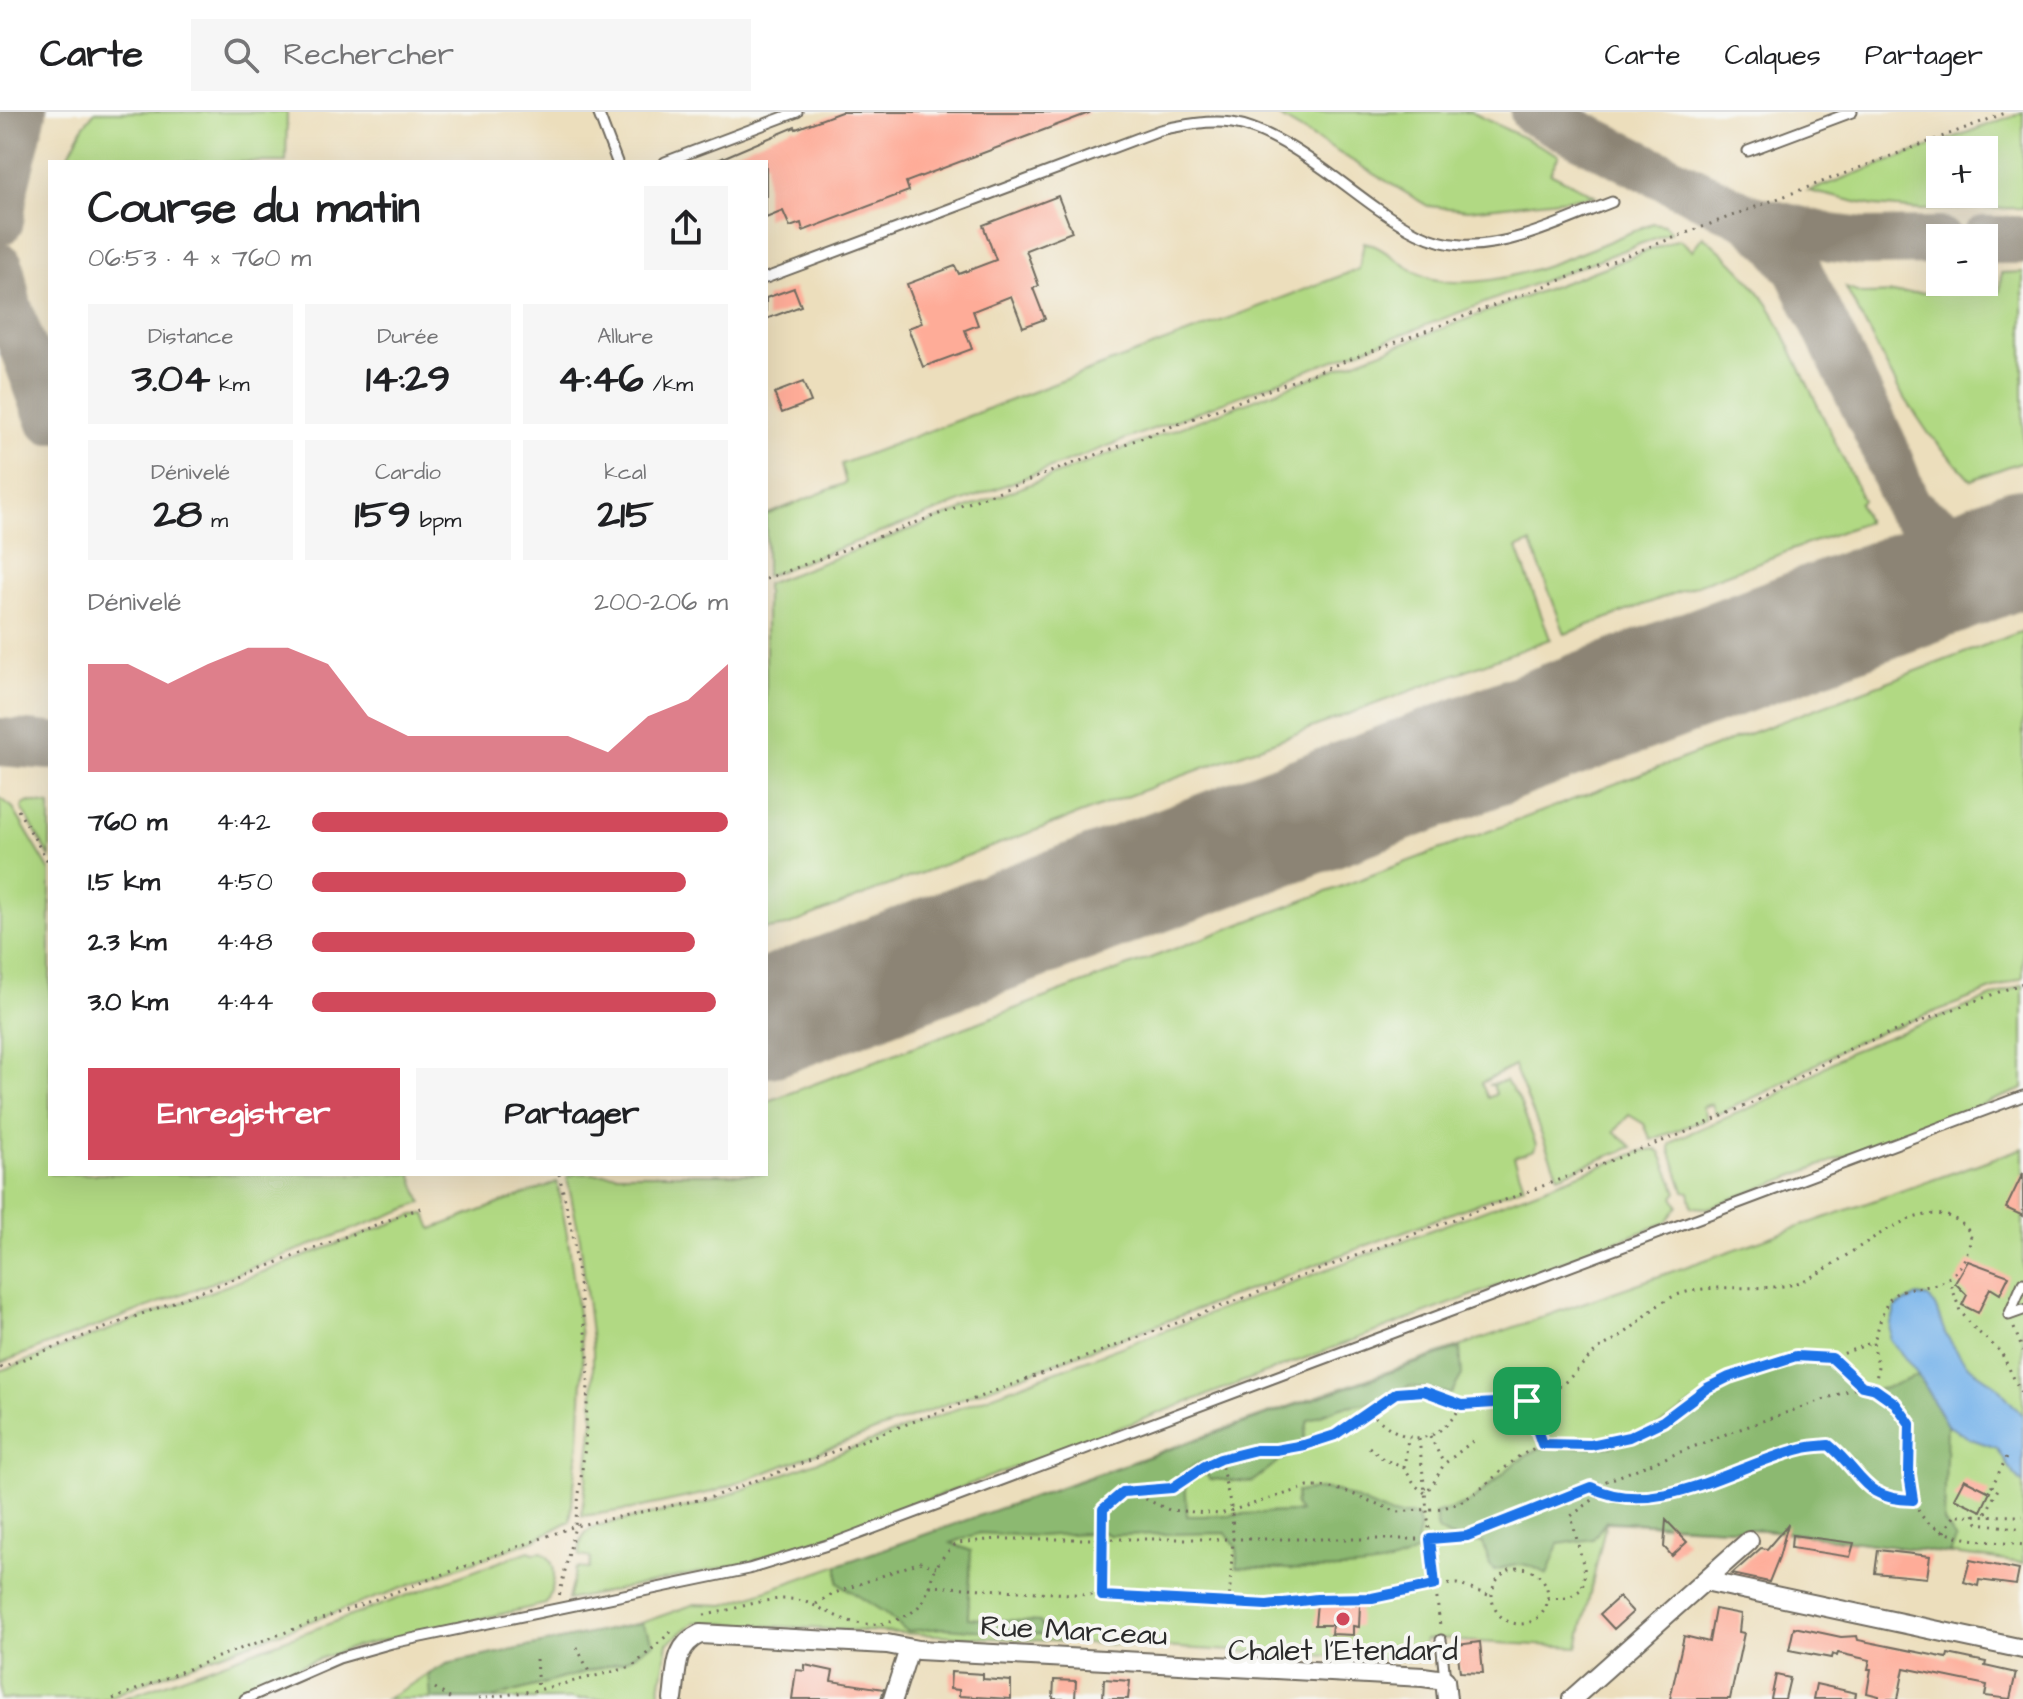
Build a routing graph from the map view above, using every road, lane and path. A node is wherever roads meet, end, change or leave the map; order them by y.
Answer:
1 (598, 112) edge
2 (797, 112) edge
3 (1852, 112) edge
4 (2008, 112) edge
5 (1748, 151) dead end
6 (616, 160) edge
7 (670, 160) edge
8 (1612, 202) dead end
9 (768, 277) edge
10 (768, 578) edge
11 (18, 810) dead end
12 (48, 862) edge
13 (2023, 983) edge
14 (2023, 1096) edge
15 (559, 1176) edge
16 (423, 1207) dead end
17 (1949, 1278) junction
18 (2023, 1283) edge
19 (2023, 1310) edge
20 (2009, 1315) junction
21 (1873, 1342) junction
22 (2023, 1351) edge
23 (1832, 1358) junction
24 (0, 1368) edge
25 (1862, 1386) junction
26 (1875, 1389) junction
27 (2023, 1397) edge
28 (1527, 1401) junction
29 (1462, 1405) junction
30 (1370, 1412) junction
31 (1430, 1436) junction
32 (1408, 1438) junction
33 (1419, 1439) junction
34 (1474, 1440) dead end
35 (1542, 1444) junction
36 (1369, 1447) dead end
37 (2008, 1455) dead end
38 (1220, 1459) junction
39 (1444, 1464) junction
40 (1404, 1468) junction
41 (1591, 1487) junction
42 (1131, 1492) junction
43 (1425, 1493) junction
44 (1602, 1493) junction
45 (1913, 1500) junction
46 (1232, 1511) junction
47 (1427, 1511) junction
48 (1974, 1514) junction
49 (1985, 1514) junction
50 (2023, 1516) edge
51 (575, 1526) junction
52 (2023, 1529) edge
53 (1944, 1532) junction
54 (1103, 1538) junction
55 (1233, 1539) junction
56 (1430, 1539) junction
57 (1749, 1541) dead end
58 (957, 1543) dead end
59 (2023, 1545) edge
60 (936, 1567) dead end
61 (1705, 1581) junction
62 (1435, 1585) junction
63 (930, 1586) dead end
64 (1102, 1596) junction
65 (1491, 1596) junction
66 (1548, 1599) junction
67 (1229, 1602) junction
68 (815, 1604) dead end
69 (556, 1609) junction
70 (1441, 1640) joint
71 (577, 1647) dead end
72 (909, 1649) junction
73 (2023, 1649) edge
74 (536, 1659) dead end
75 (592, 1678) dead end
76 (1445, 1680) junction
77 (435, 1688) dead end
78 (538, 1690) dead end
79 (113, 1699) edge
80 (245, 1699) edge
81 (451, 1699) edge
82 (673, 1699) edge
83 (893, 1699) edge
84 (1447, 1699) edge
85 (1572, 1699) edge

1 - 6 lane
2 - 7 lane
3 - 5 lane
4 - 10 path
8 - 9 lane
11 - 12 path
13 - 51 path
14 - 69 lane
15 - 51 path
16 - 24 path
17 - 21 path
17 - 27 path
17 - 28 path
18 - 20 lane
19 - 20 lane
20 - 22 path
21 - 23 path
21 - 26 path
23 - 25 path
23 - 35 path
25 - 26 path
25 - 41 path
26 - 45 path
28 - 29 path
28 - 35 path
29 - 30 path
29 - 31 path
30 - 32 path
30 - 38 path
31 - 33 path
31 - 39 path
32 - 33 path
32 - 40 path
33 - 43 path
34 - 39 path
35 - 47 path
36 - 40 path
37 - 49 path
38 - 42 path
38 - 46 path
39 - 43 path
40 - 43 path
41 - 44 path
41 - 56 path
42 - 46 path
42 - 54 path
43 - 47 path
44 - 45 path
44 - 66 path
45 - 53 path
46 - 47 path
46 - 55 path
47 - 56 path
48 - 49 path
48 - 52 path
48 - 53 path
49 - 50 path
51 - 69 path
51 - 79 path
53 - 59 path
54 - 55 path
54 - 58 path
54 - 64 path
55 - 56 path
55 - 67 path
56 - 62 path
57 - 61 street
60 - 68 path
61 - 73 street
61 - 85 street
62 - 65 path
62 - 67 path
62 - 70 path
63 - 64 path
64 - 67 path
65 - 66 path
65 - 66 path
69 - 80 lane
70 - 76 lane
71 - 75 path
72 - 76 street, Rue Marceau
72 - 82 street, Rue Marceau
72 - 83 street
74 - 78 path
76 - 84 street
77 - 81 path

